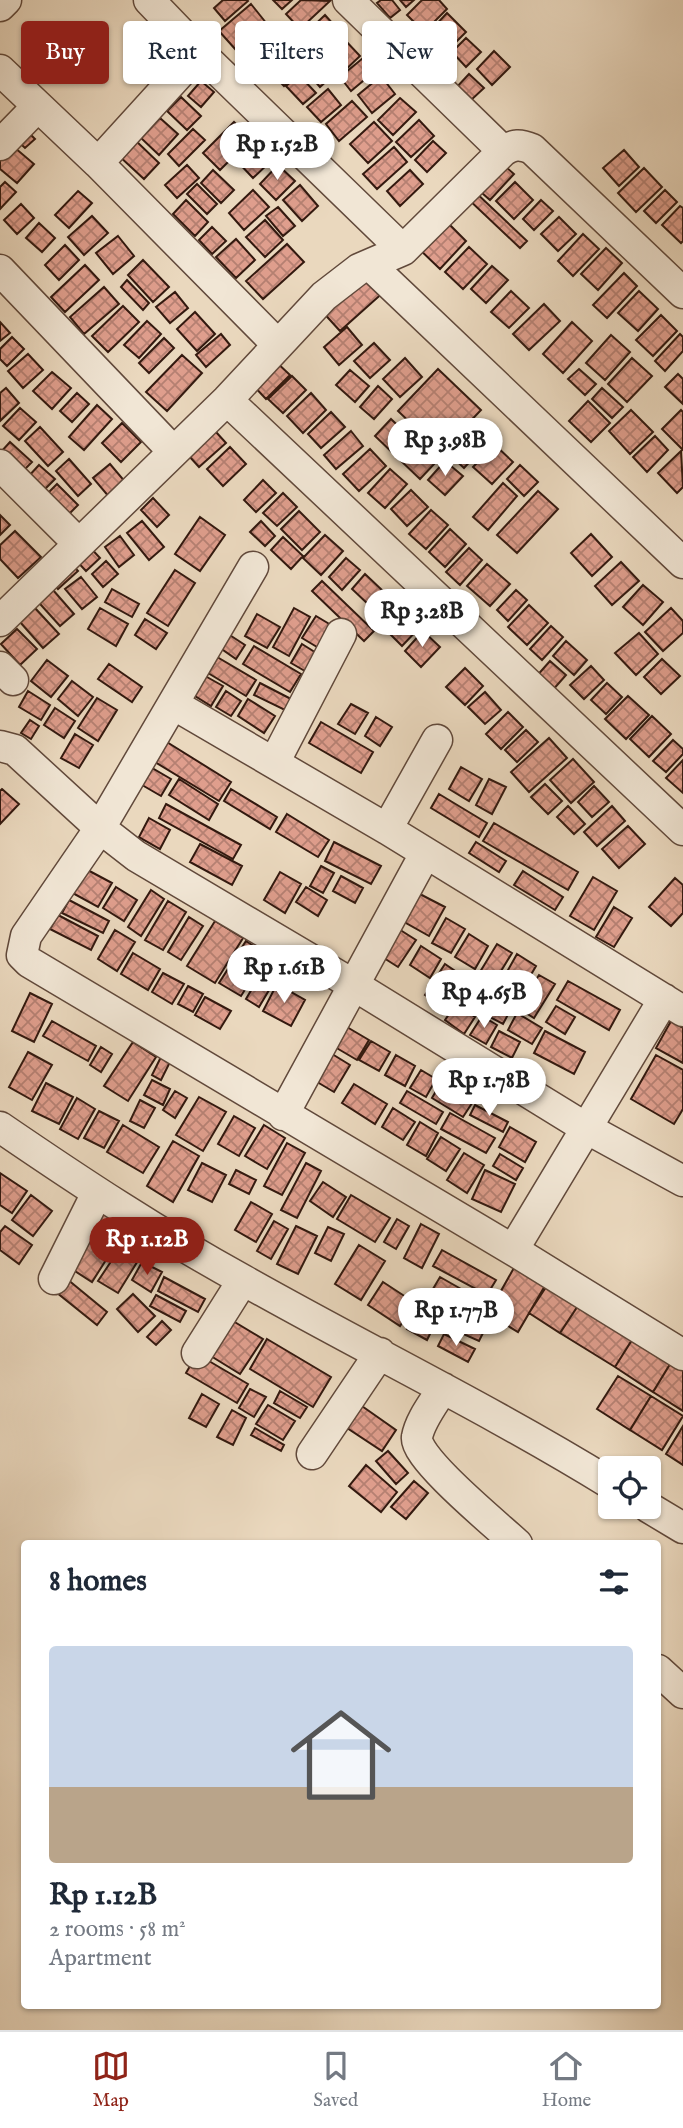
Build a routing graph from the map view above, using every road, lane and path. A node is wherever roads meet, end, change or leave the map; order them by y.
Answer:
1 (6, 0) edge
2 (149, 0) edge
3 (348, 0) edge
4 (0, 6) edge
5 (169, 21) edge
6 (0, 70) edge
7 (221, 73) edge
8 (170, 84) edge
9 (38, 106) junction
10 (0, 145) edge
11 (503, 151) junction
12 (98, 163) junction
13 (403, 250) junction
14 (371, 266) junction
15 (0, 270) edge
16 (683, 293) edge
17 (278, 345) junction
18 (227, 401) junction
19 (173, 451) junction
20 (0, 465) edge
21 (78, 543) junction
22 (683, 564) edge
23 (253, 567) dead end
24 (0, 621) edge
25 (341, 635) dead end
26 (173, 704) junction
27 (437, 740) dead end
28 (0, 746) edge
29 (275, 761) junction
30 (100, 828) junction
31 (387, 829) junction
32 (683, 830) edge
33 (425, 854) junction
34 (352, 984) junction
35 (673, 1005) edge
36 (283, 1115) junction
37 (0, 1127) edge
38 (586, 1128) junction
39 (683, 1181) edge
40 (97, 1193) junction
41 (513, 1250) junction
42 (54, 1279) dead end
43 (243, 1280) junction
44 (197, 1353) dead end
45 (380, 1353) junction
46 (683, 1355) edge
47 (443, 1388) junction
48 (312, 1454) dead end
49 (598, 1476) edge
50 (661, 1515) edge
51 (683, 1528) edge
52 (513, 1540) edge
53 (661, 1673) edge
54 (683, 1693) edge

1 - 4 street
2 - 5 street
3 - 11 street
6 - 9 street
7 - 13 street
8 - 12 street
9 - 10 street
9 - 12 street
11 - 13 street
11 - 16 street
12 - 17 street
13 - 14 street
14 - 17 street
14 - 22 street
15 - 19 street
17 - 18 street
18 - 19 street
18 - 32 street
19 - 21 street
20 - 21 street
21 - 24 street
23 - 26 street
25 - 29 street
26 - 29 street
26 - 30 street
27 - 31 street
28 - 30 street
29 - 31 street
30 - 34 street
30 - 36 street
31 - 33 street
33 - 34 street
33 - 35 street
34 - 36 street
34 - 38 street
35 - 38 street
36 - 41 street
37 - 40 street
38 - 39 street
38 - 41 street
40 - 42 street
40 - 43 street
41 - 46 street
43 - 44 street
43 - 45 street
45 - 47 street
45 - 48 street
47 - 49 street
47 - 52 street
50 - 51 street
53 - 54 street

